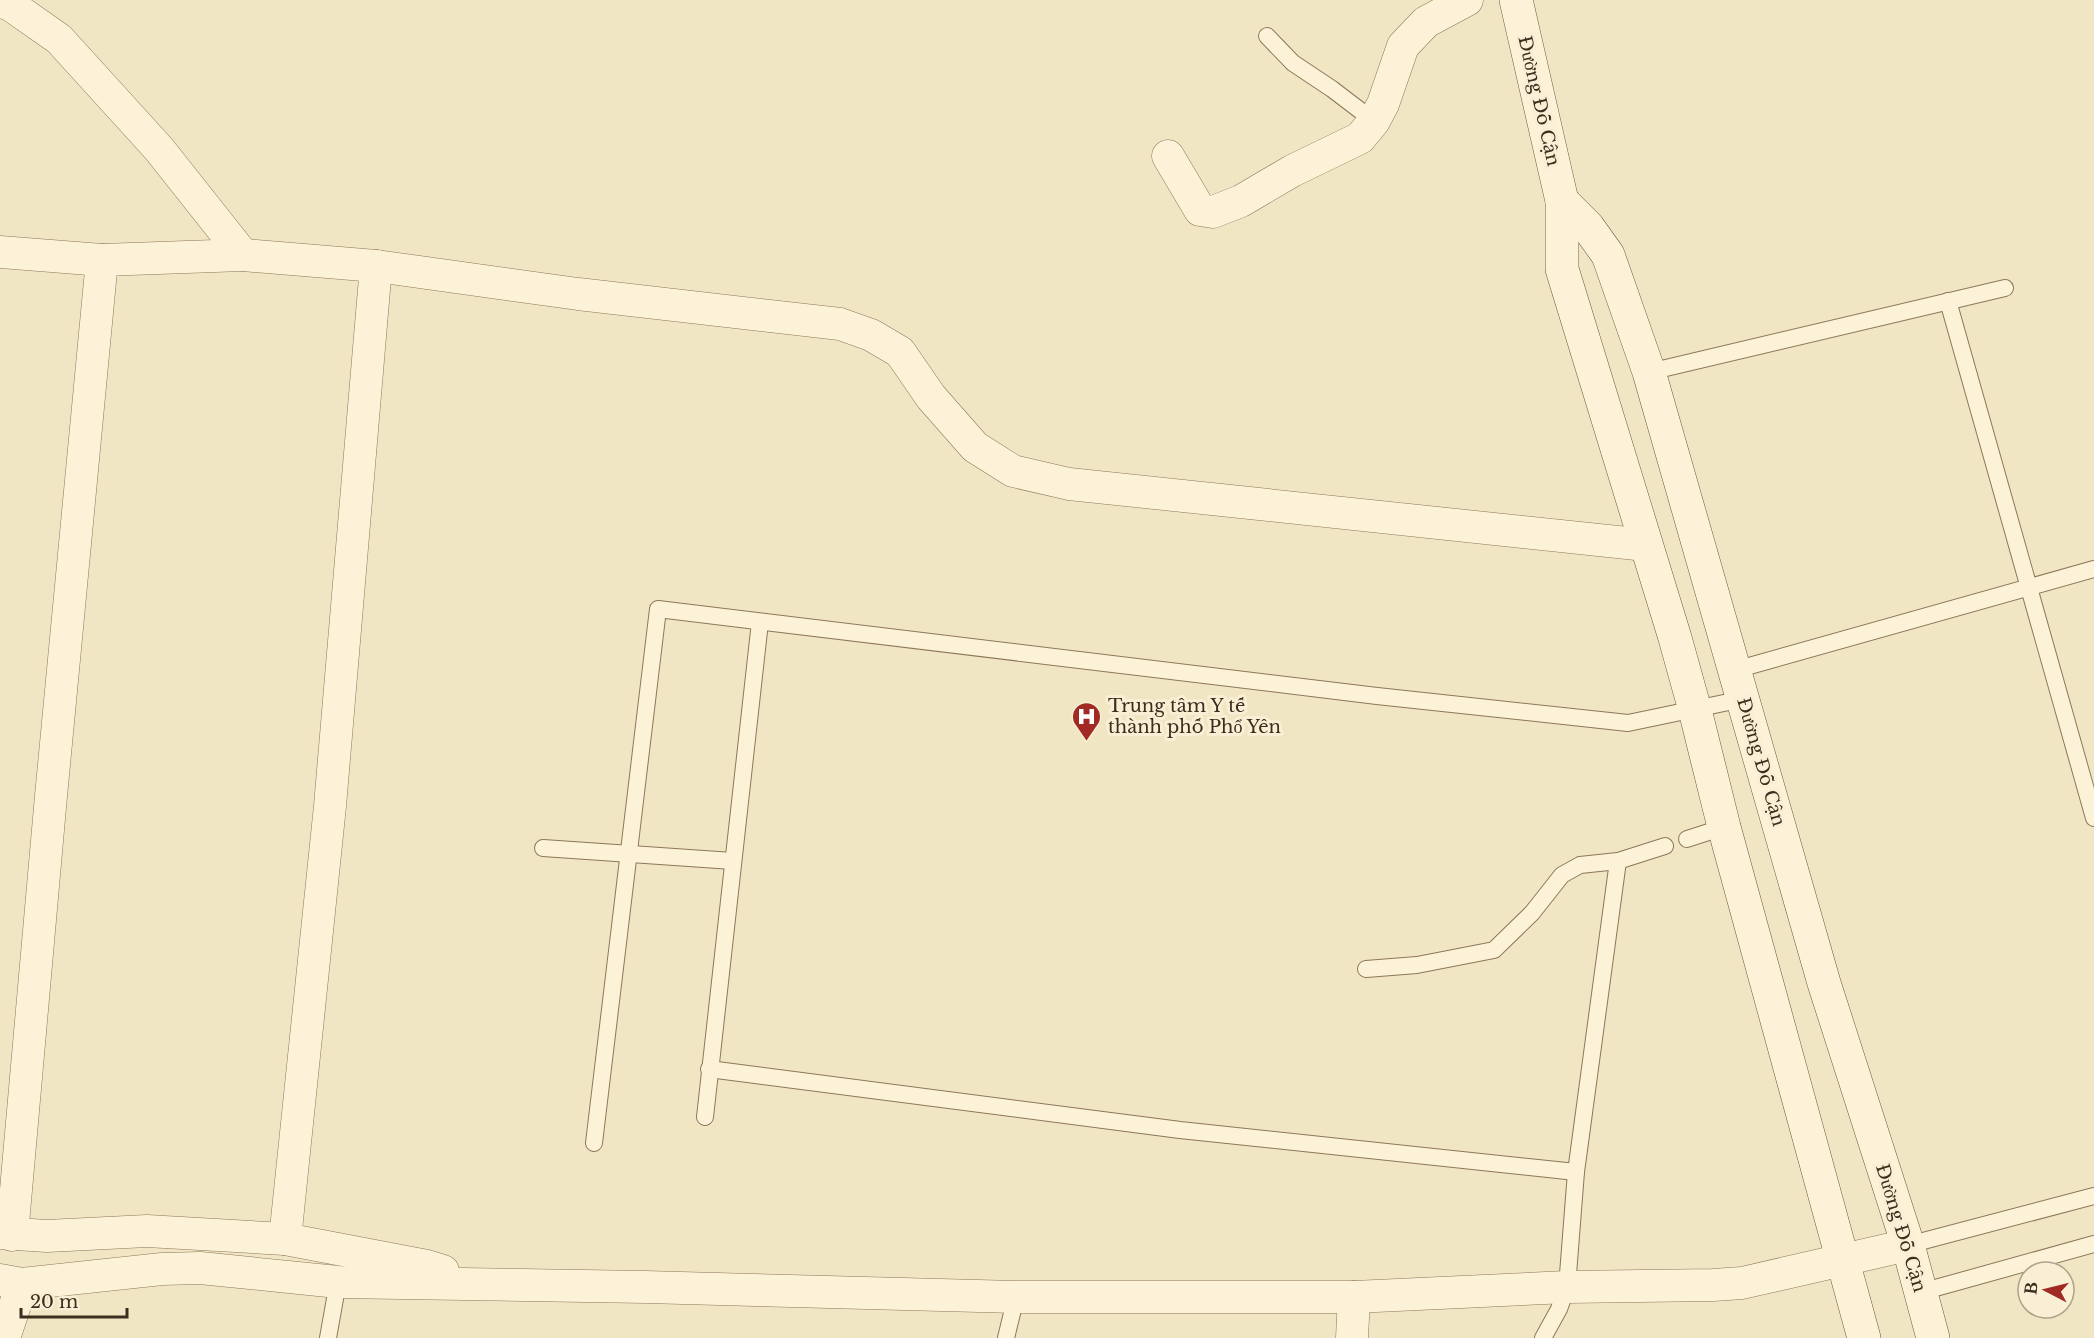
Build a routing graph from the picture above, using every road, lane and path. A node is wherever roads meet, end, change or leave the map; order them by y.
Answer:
1 (1467, 0) edge
2 (1516, 0) edge
3 (0, 2) edge
4 (1267, 36) dead end
5 (1374, 121) junction
6 (1168, 156) dead end
7 (1562, 201) junction
8 (0, 252) edge
9 (243, 255) junction
10 (102, 260) junction
11 (376, 266) junction
12 (2005, 288) dead end
13 (1948, 302) junction
14 (1649, 372) junction
15 (1647, 545) junction
16 (2094, 569) edge
17 (2029, 587) junction
18 (760, 622) junction
19 (1739, 685) junction
20 (1695, 710) junction
21 (2094, 818) edge
22 (1724, 827) junction
23 (1687, 839) dead end
24 (1665, 846) dead end
25 (543, 848) dead end
26 (629, 854) junction
27 (733, 861) junction
28 (1618, 861) junction
29 (1366, 969) dead end
30 (709, 1069) junction
31 (705, 1117) dead end
32 (594, 1143) dead end
33 (1576, 1172) junction
34 (2094, 1196) edge
35 (6, 1234) edge
36 (285, 1239) junction
37 (2094, 1244) edge
38 (1908, 1245) junction
39 (1841, 1260) junction
40 (11, 1282) edge
41 (338, 1282) junction
42 (490, 1285) junction
43 (1567, 1287) junction
44 (1921, 1292) junction
45 (1016, 1297) junction
46 (1354, 1297) junction
47 (4, 1338) edge
48 (328, 1338) edge
49 (1006, 1338) edge
50 (1352, 1338) edge
51 (1543, 1338) edge
52 (1864, 1338) edge
53 (1934, 1338) edge

1 - 5 street
2 - 7 main road, Đường Đỗ Cận
3 - 9 street
4 - 5 lane
5 - 6 street
7 - 14 main road, Đường Đỗ Cận
7 - 15 main road, Đường Đỗ Cận
8 - 10 street
9 - 10 street
9 - 11 street
10 - 35 street
11 - 15 street
11 - 36 street
12 - 13 lane
13 - 14 lane
13 - 17 lane
14 - 19 main road, Đường Đỗ Cận
15 - 20 main road, Đường Đỗ Cận
16 - 17 lane
17 - 19 lane
17 - 21 lane
18 - 20 lane
18 - 26 lane
18 - 27 lane
19 - 20 lane
19 - 38 main road, Đường Đỗ Cận
20 - 22 main road, Đường Đỗ Cận
22 - 23 lane
22 - 39 main road, Đường Đỗ Cận
24 - 28 lane
25 - 26 lane
26 - 27 lane
26 - 32 lane
27 - 30 lane
28 - 29 lane
28 - 33 lane
30 - 31 lane
30 - 33 lane
33 - 43 lane
34 - 38 lane
35 - 36 street
36 - 42 street
37 - 44 lane
38 - 39 street
38 - 44 main road, Đường Đỗ Cận
39 - 43 street
39 - 52 main road, Đường Đỗ Cận
40 - 41 street
40 - 47 street
41 - 42 street
41 - 48 lane
42 - 45 street
43 - 46 street
43 - 51 lane
44 - 53 main road, Đường Đỗ Cận
45 - 46 street
45 - 49 lane
46 - 50 street

